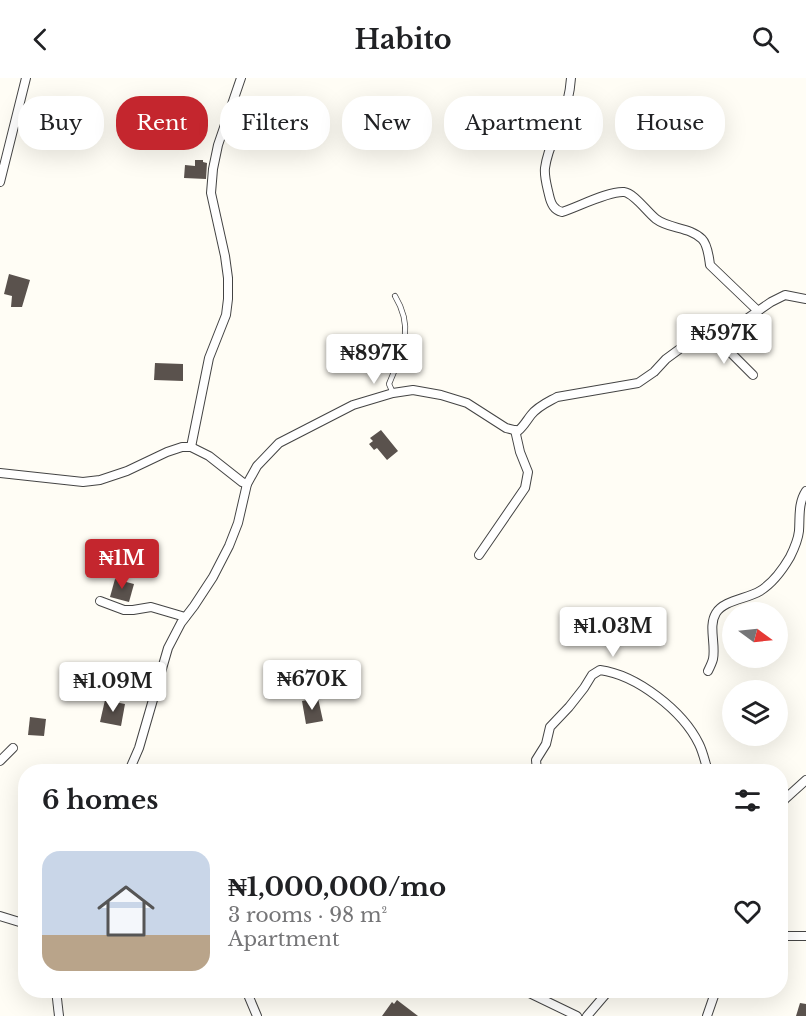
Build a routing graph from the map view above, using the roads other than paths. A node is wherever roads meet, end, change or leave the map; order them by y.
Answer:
1 (26, 78) edge
2 (241, 78) edge
3 (572, 78) edge
4 (0, 182) edge
5 (395, 296) dead end
6 (806, 299) edge
7 (758, 311) junction
8 (714, 336) junction
9 (753, 375) dead end
10 (393, 393) junction
11 (515, 430) junction
12 (191, 447) junction
13 (0, 473) edge
14 (247, 484) junction
15 (806, 491) edge
16 (479, 555) dead end
17 (100, 601) dead end
18 (185, 617) junction
19 (708, 671) dead end
20 (119, 678) dead end
21 (156, 690) junction
22 (13, 748) dead end
23 (0, 762) edge
24 (132, 764) edge
25 (536, 764) edge
26 (706, 764) edge
27 (806, 780) edge
28 (788, 796) edge
29 (0, 916) edge
30 (18, 922) edge
31 (788, 936) edge
32 (806, 936) edge
33 (57, 998) edge
34 (249, 998) edge
35 (540, 998) edge
36 (602, 998) edge
37 (713, 998) edge
38 (59, 1016) edge
39 (257, 1016) edge
40 (577, 1016) edge
41 (587, 1016) edge
42 (707, 1016) edge

1 - 4 street
2 - 12 street
3 - 7 street
5 - 10 lane
6 - 7 street
7 - 8 street
8 - 9 street
8 - 11 street
10 - 11 street
10 - 14 street
11 - 16 street
12 - 13 street
12 - 14 street
14 - 18 street
15 - 19 street
17 - 18 street
18 - 21 street
20 - 21 street
21 - 24 street
22 - 23 street
25 - 26 street
27 - 28 street
29 - 30 street
31 - 32 street
33 - 38 street
34 - 39 street
35 - 40 street
36 - 41 street
37 - 42 street

